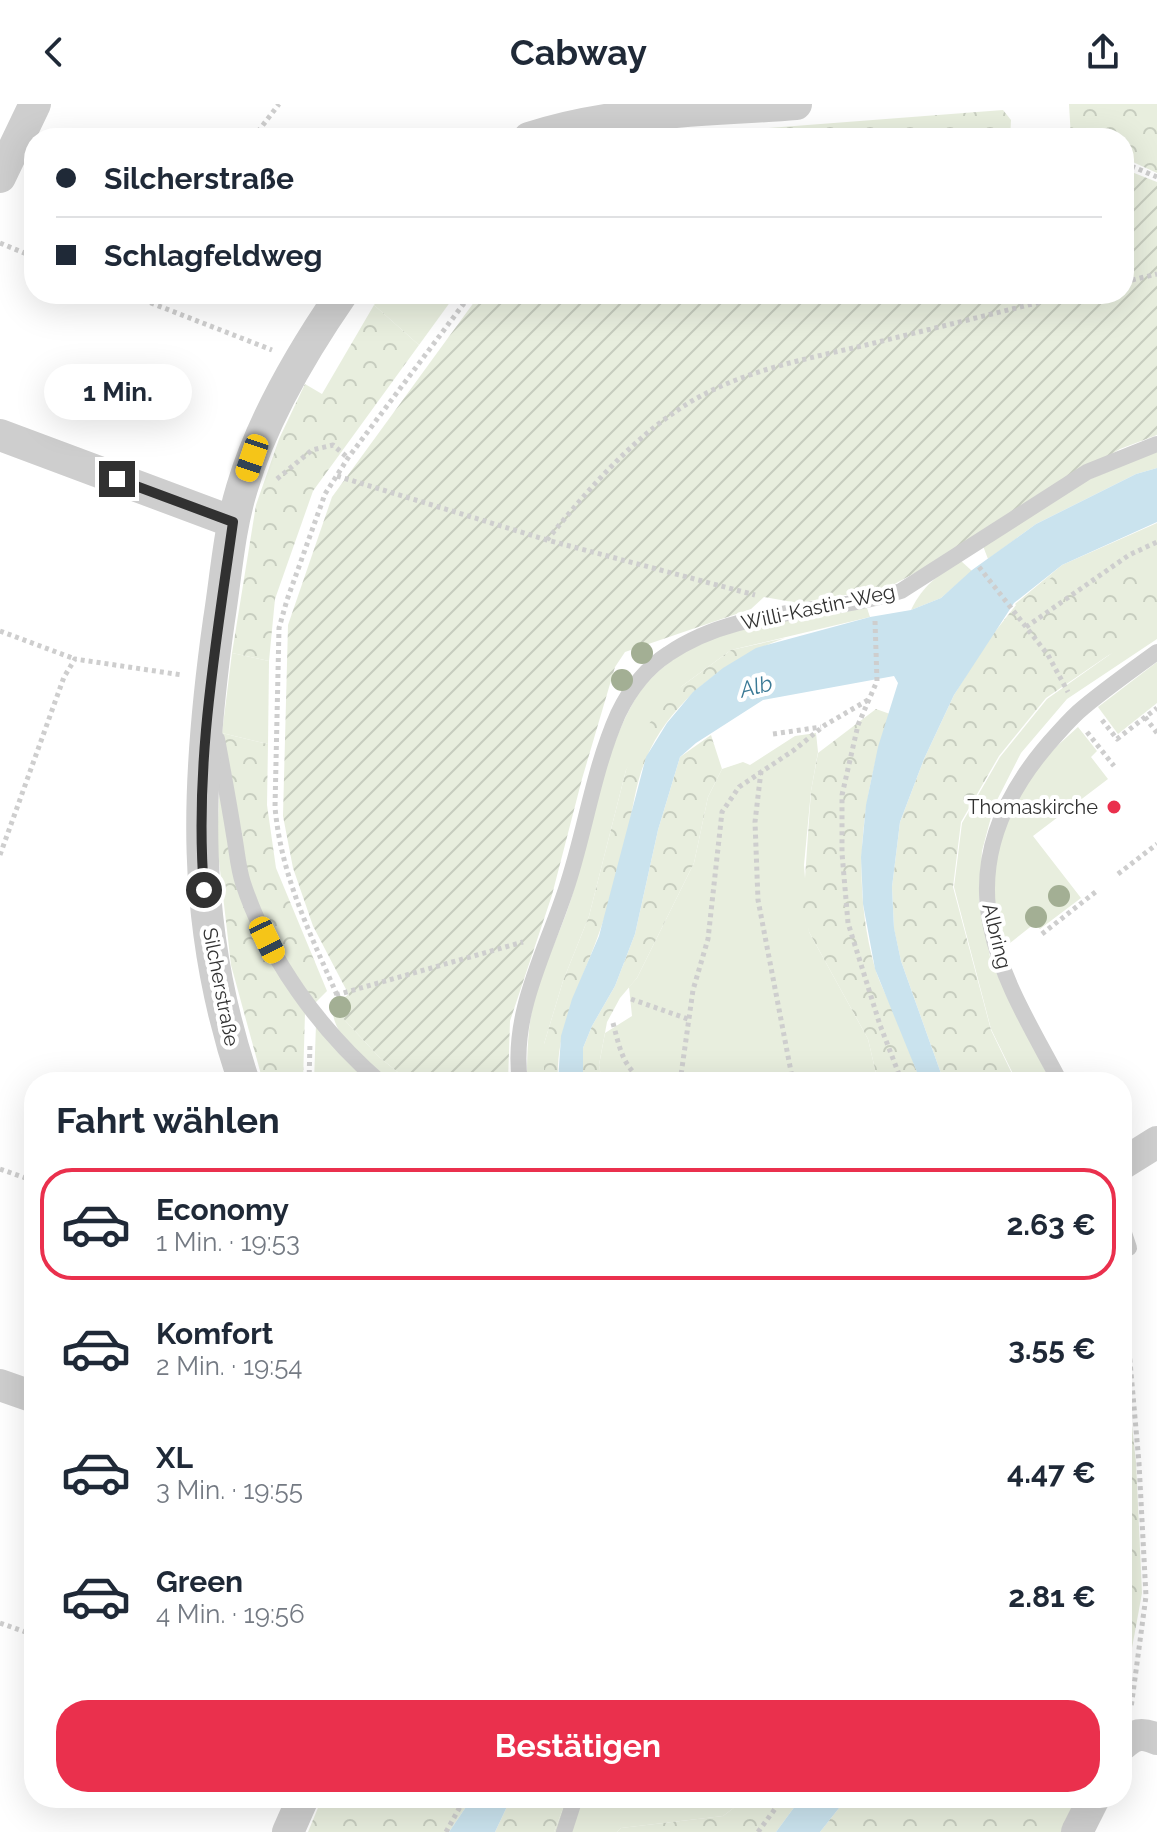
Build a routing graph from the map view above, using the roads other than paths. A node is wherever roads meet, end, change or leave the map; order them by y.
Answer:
1 (35, 104) edge
2 (796, 104) edge
3 (566, 128) edge
4 (0, 177) edge
5 (336, 304) edge
6 (0, 435) edge
7 (1157, 444) edge
8 (233, 522) junction
9 (1157, 652) edge
10 (206, 719) junction
11 (241, 1072) edge
12 (368, 1072) edge
13 (520, 1072) edge
14 (1055, 1072) edge
15 (1157, 1142) edge
16 (1132, 1158) edge
17 (0, 1385) edge
18 (24, 1393) edge
19 (299, 1808) edge
20 (572, 1808) edge
21 (1089, 1808) edge
22 (288, 1832) edge
23 (564, 1832) edge
24 (1077, 1832) edge

1 - 4 street
2 - 3 street
5 - 8 street, Silcherstraße
6 - 8 street
7 - 13 lane, Willi-Kastin-Weg
8 - 10 street, Silcherstraße
9 - 14 lane, Albring
10 - 11 street, Silcherstraße
10 - 12 lane
15 - 16 street
17 - 18 street
19 - 22 street
20 - 23 lane
21 - 24 street

